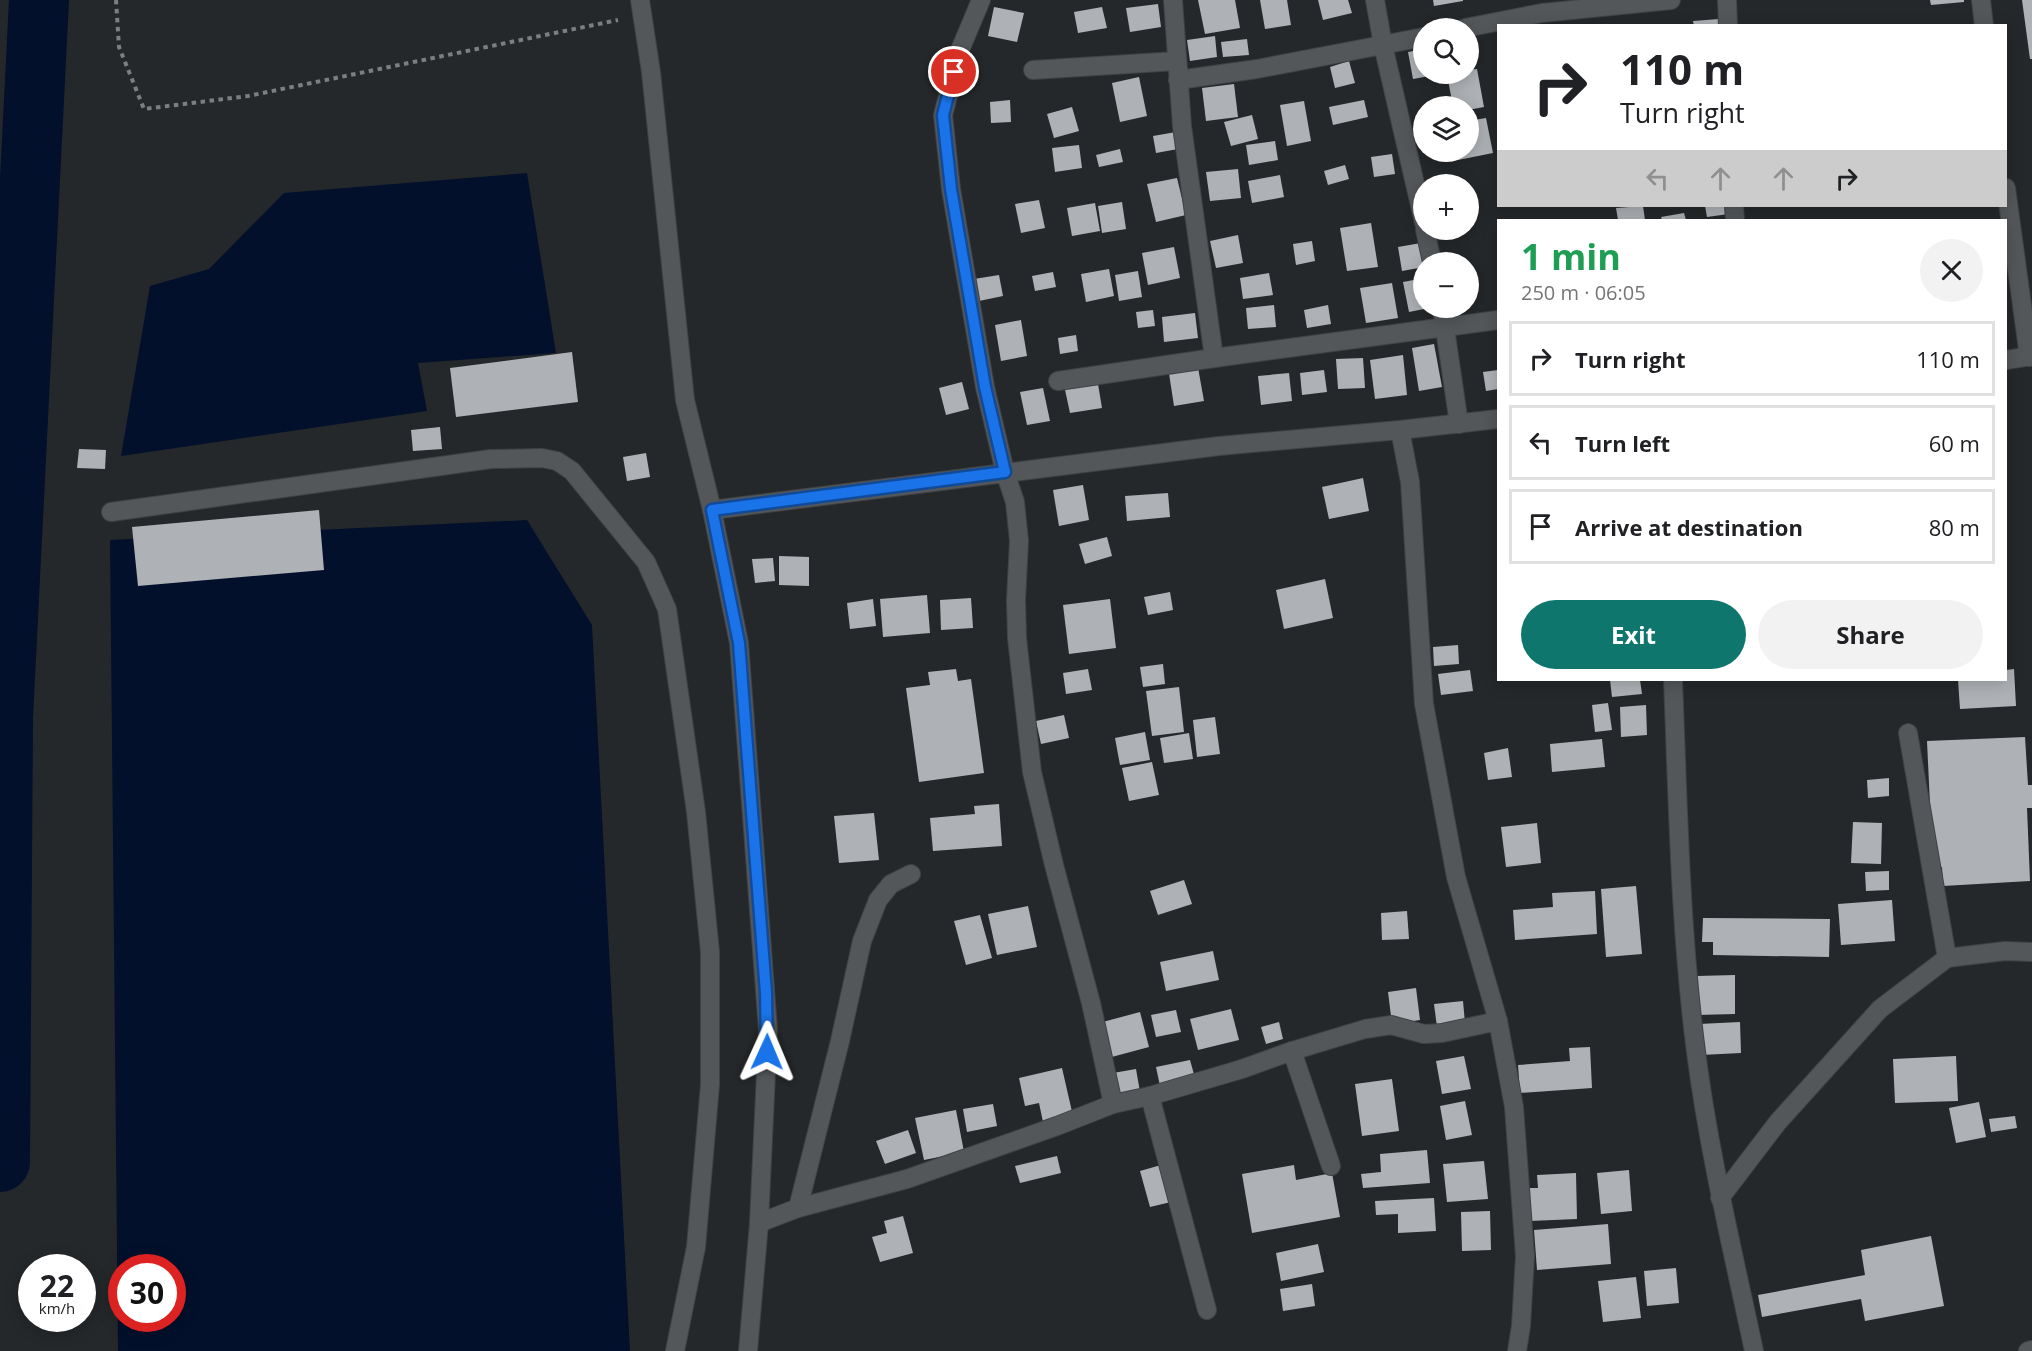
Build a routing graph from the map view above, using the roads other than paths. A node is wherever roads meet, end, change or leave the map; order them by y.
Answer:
1 (981, 0) edge
2 (1173, 0) edge
3 (1375, 0) edge
4 (1671, 0) edge
5 (1727, 0) edge
6 (1981, 0) edge
7 (641, 8) edge
8 (1728, 24) edge
9 (1984, 24) edge
10 (1479, 25) edge
11 (1413, 39) edge
12 (1383, 45) junction
13 (1177, 61) junction
14 (1032, 70) dead end
15 (1178, 80) junction
16 (1413, 175) edge
17 (2007, 195) edge
18 (1444, 318) edge
19 (1497, 320) edge
20 (1446, 326) junction
21 (2031, 357) edge
22 (1214, 358) junction
23 (2007, 360) edge
24 (1058, 381) dead end
25 (1497, 419) edge
26 (1459, 424) junction
27 (1400, 430) junction
28 (1005, 472) junction
29 (712, 510) junction
30 (111, 512) dead end
31 (1672, 681) edge
32 (1908, 733) dead end
33 (911, 874) dead end
34 (2032, 952) edge
35 (1947, 958) junction
36 (1498, 1020) junction
37 (1292, 1051) junction
38 (1150, 1095) junction
39 (1113, 1104) junction
40 (1331, 1166) dead end
41 (1720, 1198) junction
42 (798, 1208) junction
43 (759, 1223) junction
44 (1207, 1310) dead end
45 (675, 1351) edge
46 (748, 1351) edge
47 (1517, 1351) edge
48 (1754, 1351) edge

1 - 28 street
2 - 13 street
3 - 12 street
4 - 10 street
5 - 8 street
6 - 9 street
7 - 29 street
11 - 12 street
12 - 15 street
12 - 16 street
13 - 14 street
13 - 15 street
15 - 22 street
17 - 21 street
18 - 20 street
19 - 20 street
20 - 22 street
20 - 26 street
21 - 23 street
22 - 24 street
25 - 26 street
26 - 27 street
27 - 28 street
27 - 36 street
28 - 29 street
28 - 39 street
29 - 43 street
30 - 45 street
31 - 41 street
32 - 35 street
33 - 42 street
34 - 35 street
35 - 41 street
36 - 37 street
36 - 47 street
37 - 38 street
37 - 40 street
38 - 39 street
38 - 44 street
39 - 42 street
41 - 48 street
42 - 43 street
43 - 46 street

